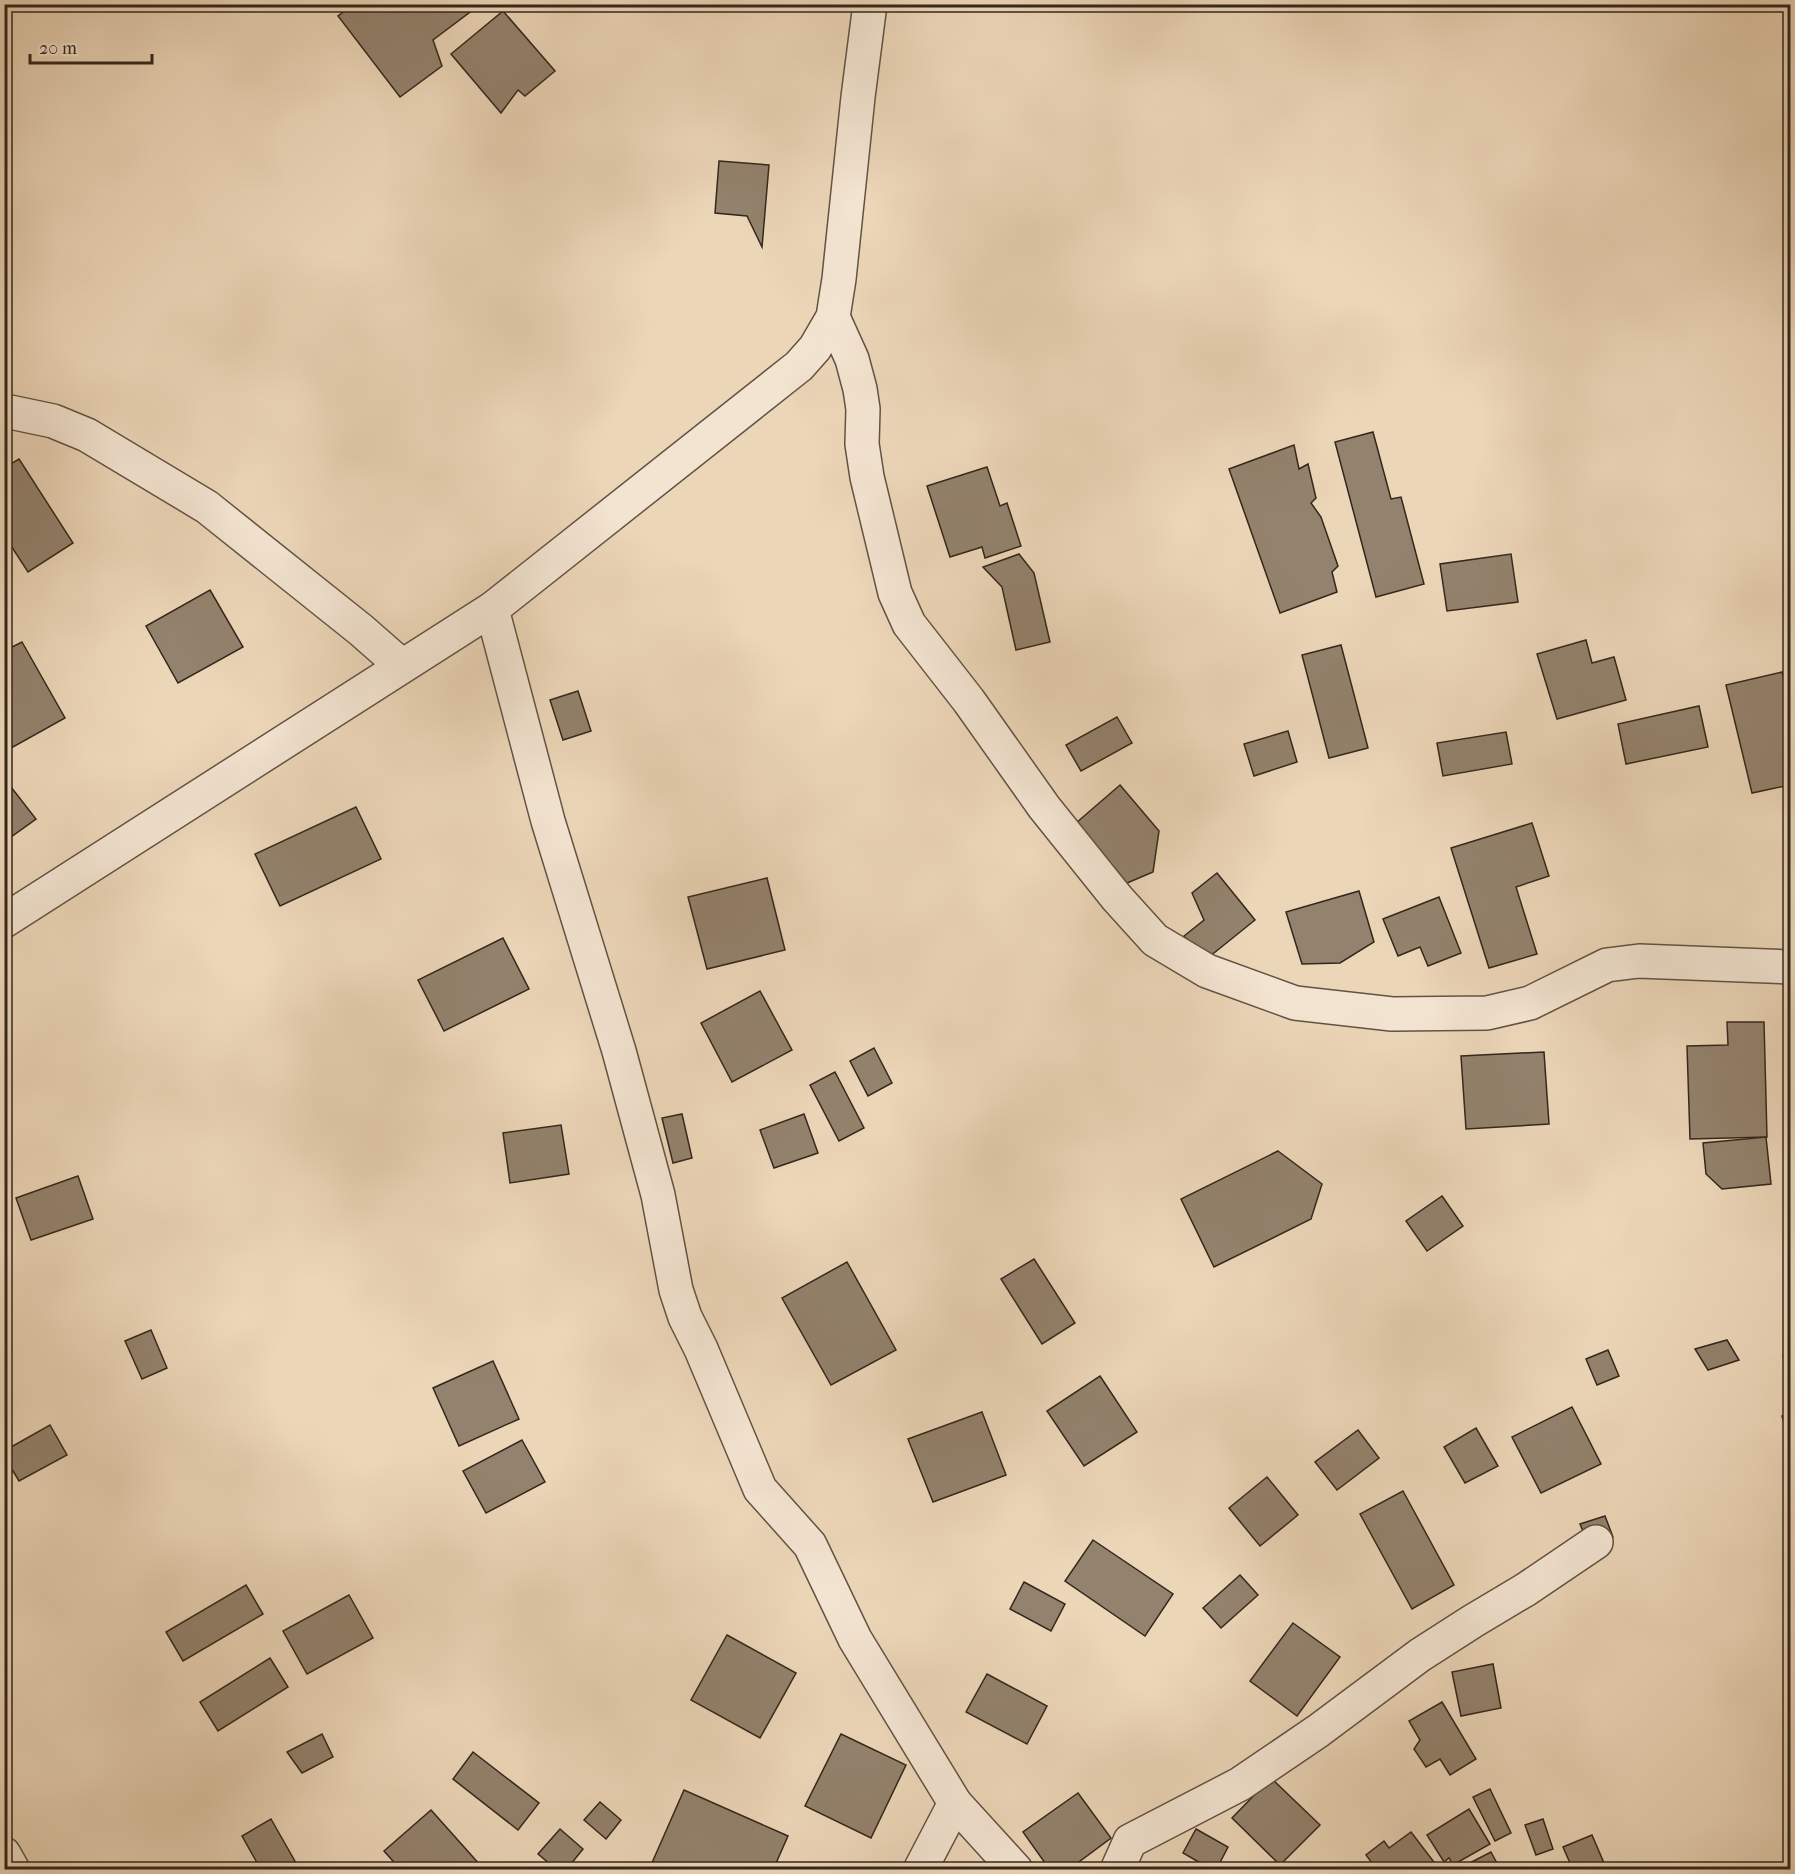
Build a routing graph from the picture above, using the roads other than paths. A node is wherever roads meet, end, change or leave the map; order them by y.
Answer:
1 (870, 4) edge
2 (833, 316) junction
3 (4, 414) edge
4 (492, 609) junction
5 (402, 666) junction
6 (4, 921) edge
7 (1791, 967) edge
8 (1596, 1542) dead end
9 (955, 1803) junction
10 (4, 1854) edge
11 (13, 1869) edge
12 (921, 1869) edge
13 (1017, 1869) edge
14 (1117, 1869) edge

1 - 2 street
2 - 4 street
2 - 7 street
3 - 5 street
4 - 5 street
4 - 9 street
5 - 6 street
8 - 14 street
9 - 12 street
9 - 13 street
10 - 11 street

